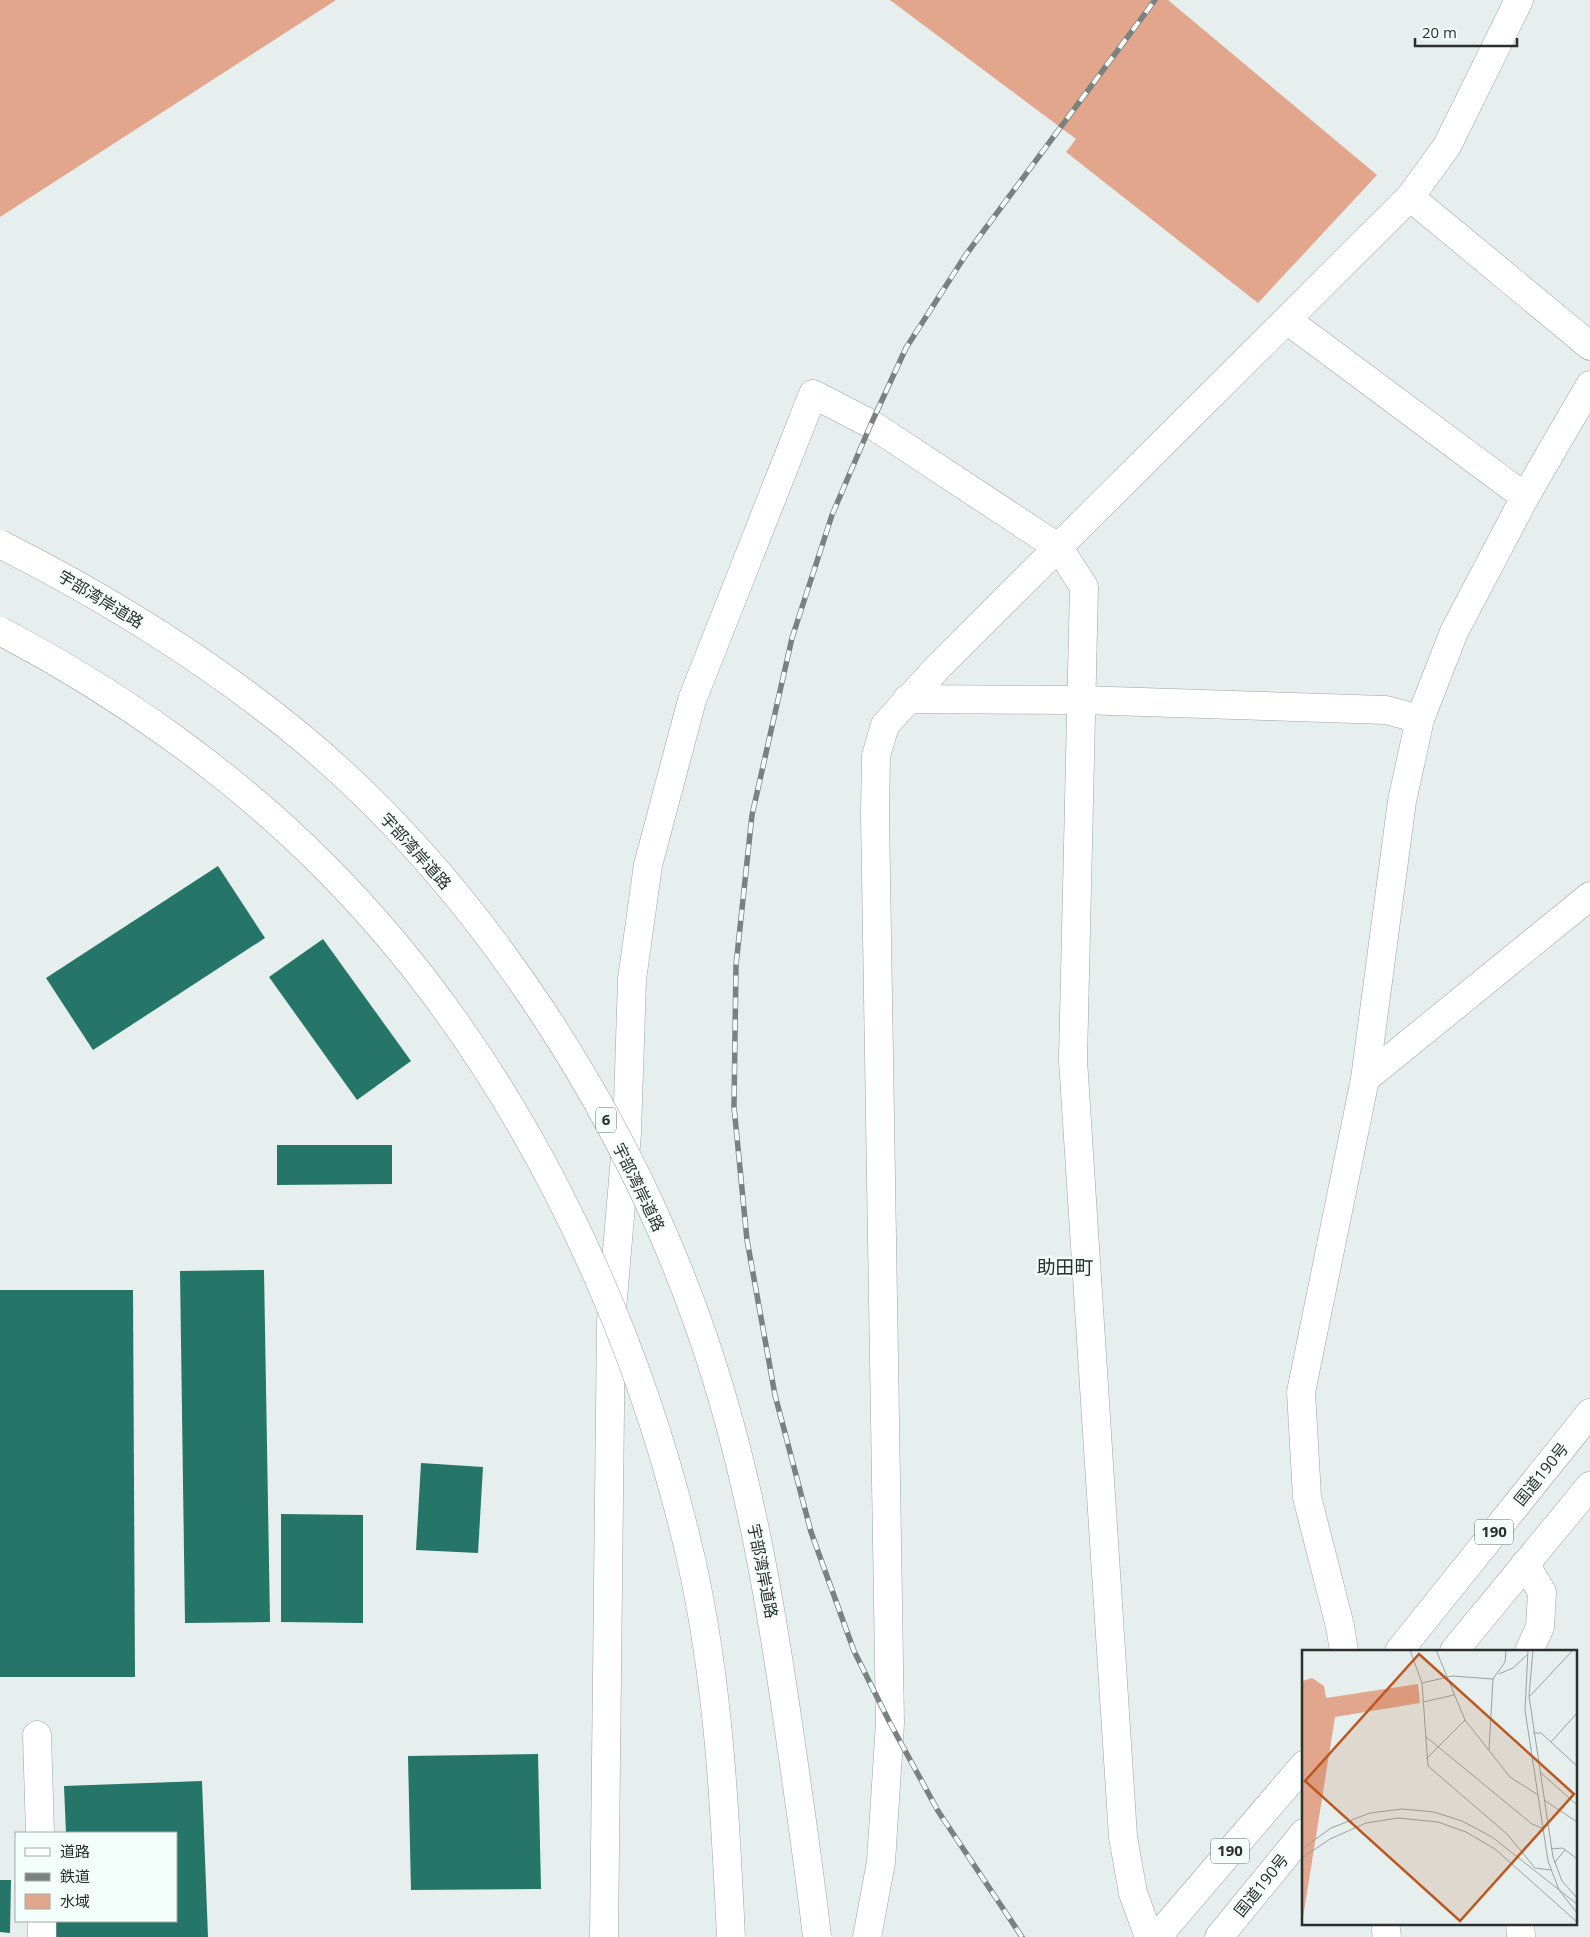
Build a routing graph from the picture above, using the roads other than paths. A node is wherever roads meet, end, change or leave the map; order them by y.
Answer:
1 (1519, 0) edge
2 (1410, 197) junction
3 (1287, 320) junction
4 (1590, 346) edge
5 (1590, 385) edge
6 (1525, 498) junction
7 (0, 544) edge
8 (1059, 548) junction
9 (0, 631) edge
10 (907, 699) junction
11 (1081, 700) junction
12 (1420, 719) junction
13 (1590, 896) edge
14 (1365, 1079) junction
15 (1590, 1413) edge
16 (1590, 1486) edge
17 (1525, 1564) junction
18 (1344, 1650) edge
19 (1400, 1650) edge
20 (1455, 1650) edge
21 (1529, 1650) edge
22 (37, 1735) dead end
23 (1302, 1767) edge
24 (40, 1832) edge
25 (1302, 1835) edge
26 (42, 1922) edge
27 (1385, 1924) edge
28 (1520, 1924) edge
29 (42, 1937) edge
30 (604, 1937) edge
31 (731, 1937) edge
32 (817, 1937) edge
33 (867, 1937) edge
34 (1149, 1937) edge
35 (1157, 1937) edge
36 (1219, 1937) edge
37 (1387, 1937) edge
38 (1521, 1937) edge

1 - 2 main road
2 - 3 main road
2 - 4 main road
3 - 6 main road
3 - 8 main road
5 - 6 main road
6 - 12 main road
7 - 32 main road, 宇部湾岸道路 / 6, bridge
8 - 10 main road
8 - 11 main road
8 - 30 main road
9 - 31 main road, bridge
10 - 11 main road
10 - 33 main road
11 - 12 main road
11 - 34 main road
12 - 14 main road
13 - 14 main road
14 - 18 main road
15 - 19 main road, 国道190号 / 190
16 - 17 main road, 190
17 - 20 main road, 190
17 - 21 main road
22 - 24 main road
23 - 35 main road, 190
25 - 36 main road, 国道190号 / 190
26 - 29 main road
27 - 37 main road
28 - 38 main road

